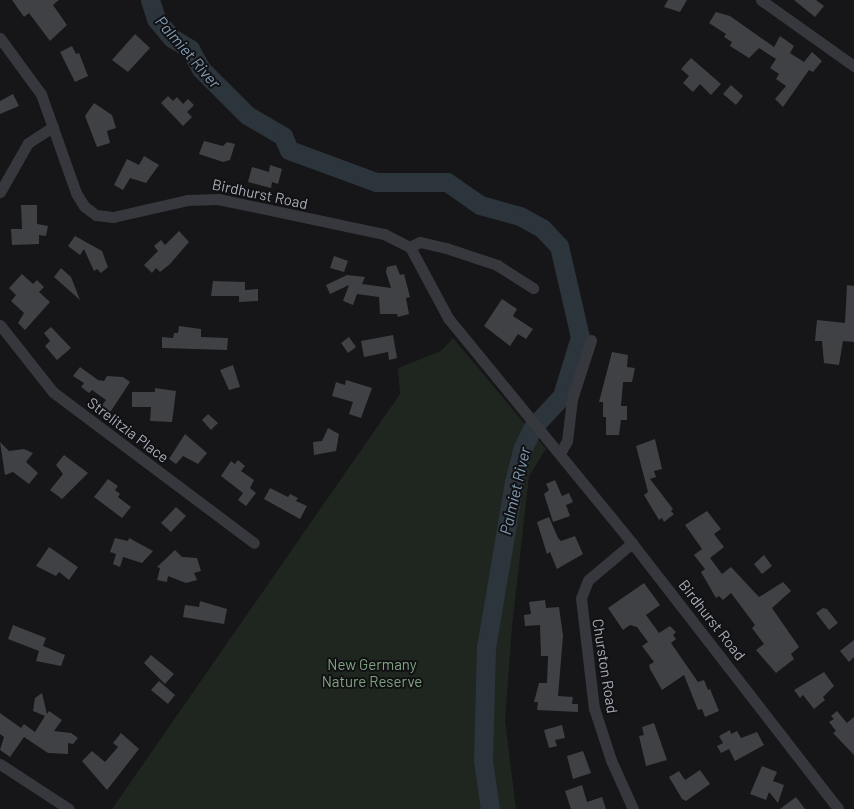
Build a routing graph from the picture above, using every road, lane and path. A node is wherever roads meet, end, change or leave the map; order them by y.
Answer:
1 (760, 0) edge
2 (0, 38) edge
3 (854, 66) edge
4 (53, 128) junction
5 (0, 192) edge
6 (410, 247) junction
7 (533, 288) dead end
8 (0, 325) edge
9 (591, 340) dead end
10 (560, 453) junction
11 (254, 543) dead end
12 (632, 543) junction
13 (0, 764) edge
14 (70, 809) edge
15 (632, 809) edge
16 (838, 809) edge

1 - 3 street
2 - 4 street, Birdhurst Road
4 - 5 street
4 - 6 street, Birdhurst Road
6 - 7 street
6 - 10 street, Birdhurst Road
8 - 11 street, Strelitzia Place
9 - 10 street
10 - 12 street, Birdhurst Road
12 - 15 street, Churston Road
12 - 16 street, Birdhurst Road
13 - 14 street

